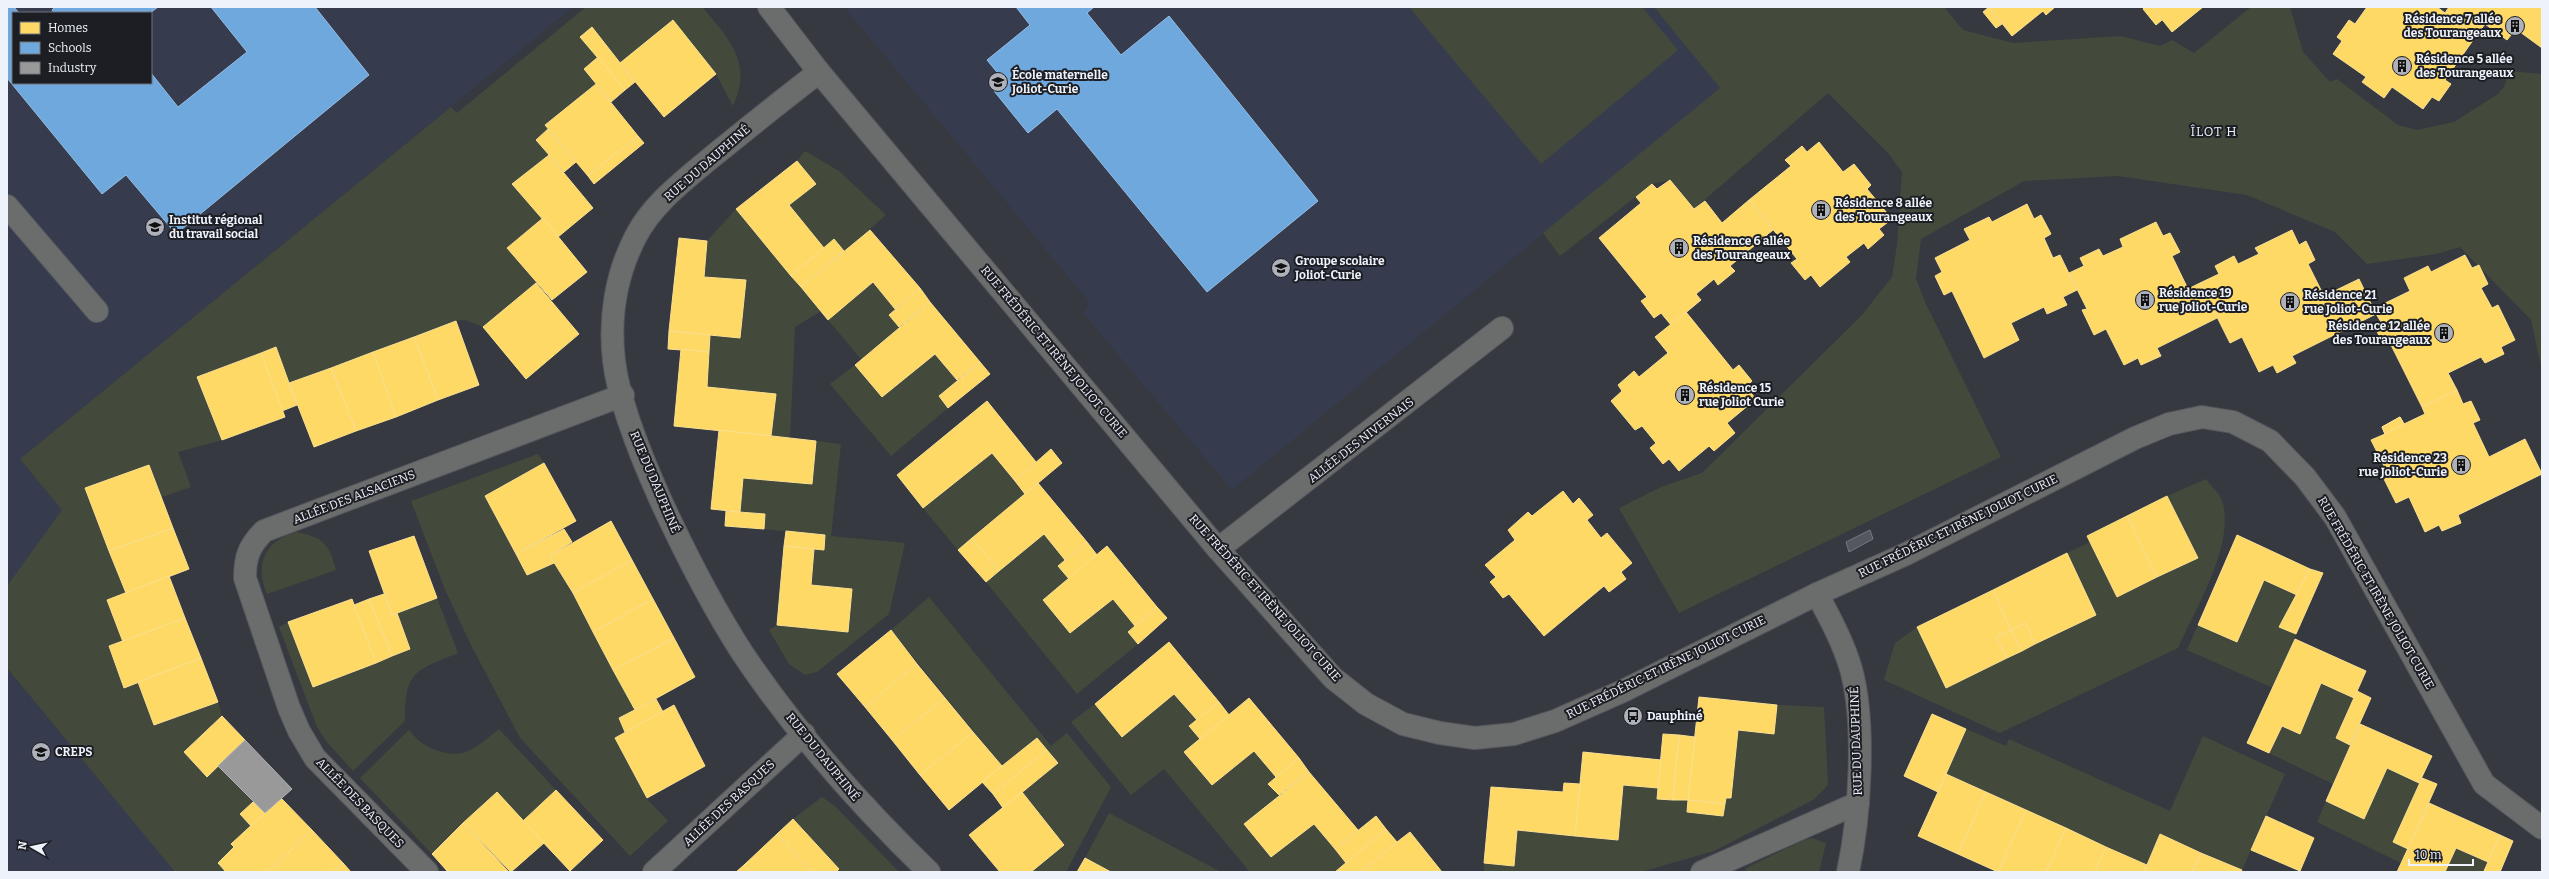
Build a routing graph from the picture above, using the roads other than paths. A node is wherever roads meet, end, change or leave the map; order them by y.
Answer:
1 (769, 7) edge
2 (819, 72) junction
3 (7, 206) edge
4 (97, 311) dead end
5 (1502, 328) dead end
6 (622, 395) junction
7 (1218, 549) junction
8 (1817, 594) junction
9 (289, 708) joint
10 (804, 734) junction
11 (1858, 802) junction
12 (2542, 828) edge
13 (427, 872) edge
14 (654, 872) edge
15 (929, 872) edge
16 (1702, 872) edge
17 (1848, 872) edge

1 - 2 street, RUE FRÉDÉRIC ET IRÈNE JOLIOT CURIE
2 - 6 street, RUE DU DAUPHINÉ
2 - 7 street, RUE FRÉDÉRIC ET IRÈNE JOLIOT CURIE
3 - 4 street
5 - 7 street, ALLÉE DES NIVERNAIS
6 - 9 street, ALLÉE DES ALSACIENS
6 - 10 street, RUE DU DAUPHINÉ
7 - 8 street, RUE FRÉDÉRIC ET IRÈNE JOLIOT CURIE
8 - 11 street, RUE DU DAUPHINÉ
8 - 12 street, RUE FRÉDÉRIC ET IRÈNE JOLIOT CURIE
9 - 13 street, ALLÉE DES BASQUES
10 - 14 street, ALLÉE DES BASQUES
10 - 15 street, RUE DU DAUPHINÉ
11 - 16 street
11 - 17 street, RUE DU DAUPHINÉ

